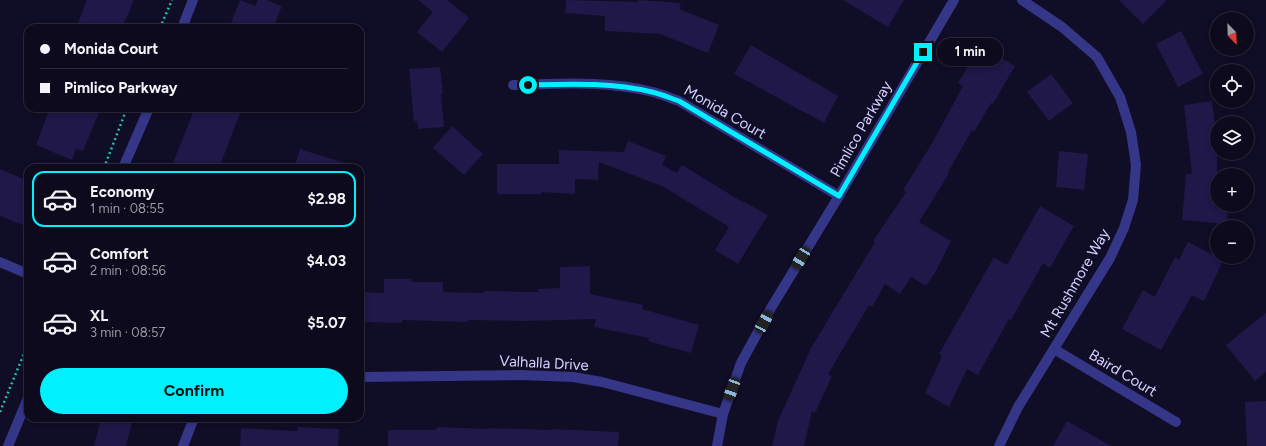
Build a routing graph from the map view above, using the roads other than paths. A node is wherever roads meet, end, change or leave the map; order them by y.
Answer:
1 (193, 0) edge
2 (954, 0) edge
3 (1022, 0) edge
4 (184, 24) edge
5 (513, 85) dead end
6 (148, 112) edge
7 (125, 164) edge
8 (839, 196) junction
9 (0, 262) edge
10 (24, 272) edge
11 (1054, 349) junction
12 (364, 377) edge
13 (24, 408) edge
14 (723, 414) junction
15 (192, 422) edge
16 (1176, 422) dead end
17 (8, 446) edge
18 (183, 446) edge
19 (717, 446) edge
20 (999, 446) edge

1 - 4 street
2 - 8 street, Pimlico Parkway
3 - 11 street, Mt Rushmore Way
5 - 8 street, Monida Court
6 - 7 street
8 - 14 street, Pimlico Parkway
9 - 10 street
11 - 16 street, Baird Court
11 - 20 street, Mt Rushmore Way
12 - 14 street, Valhalla Drive
13 - 17 street
14 - 19 street, Pimlico Parkway
15 - 18 street

